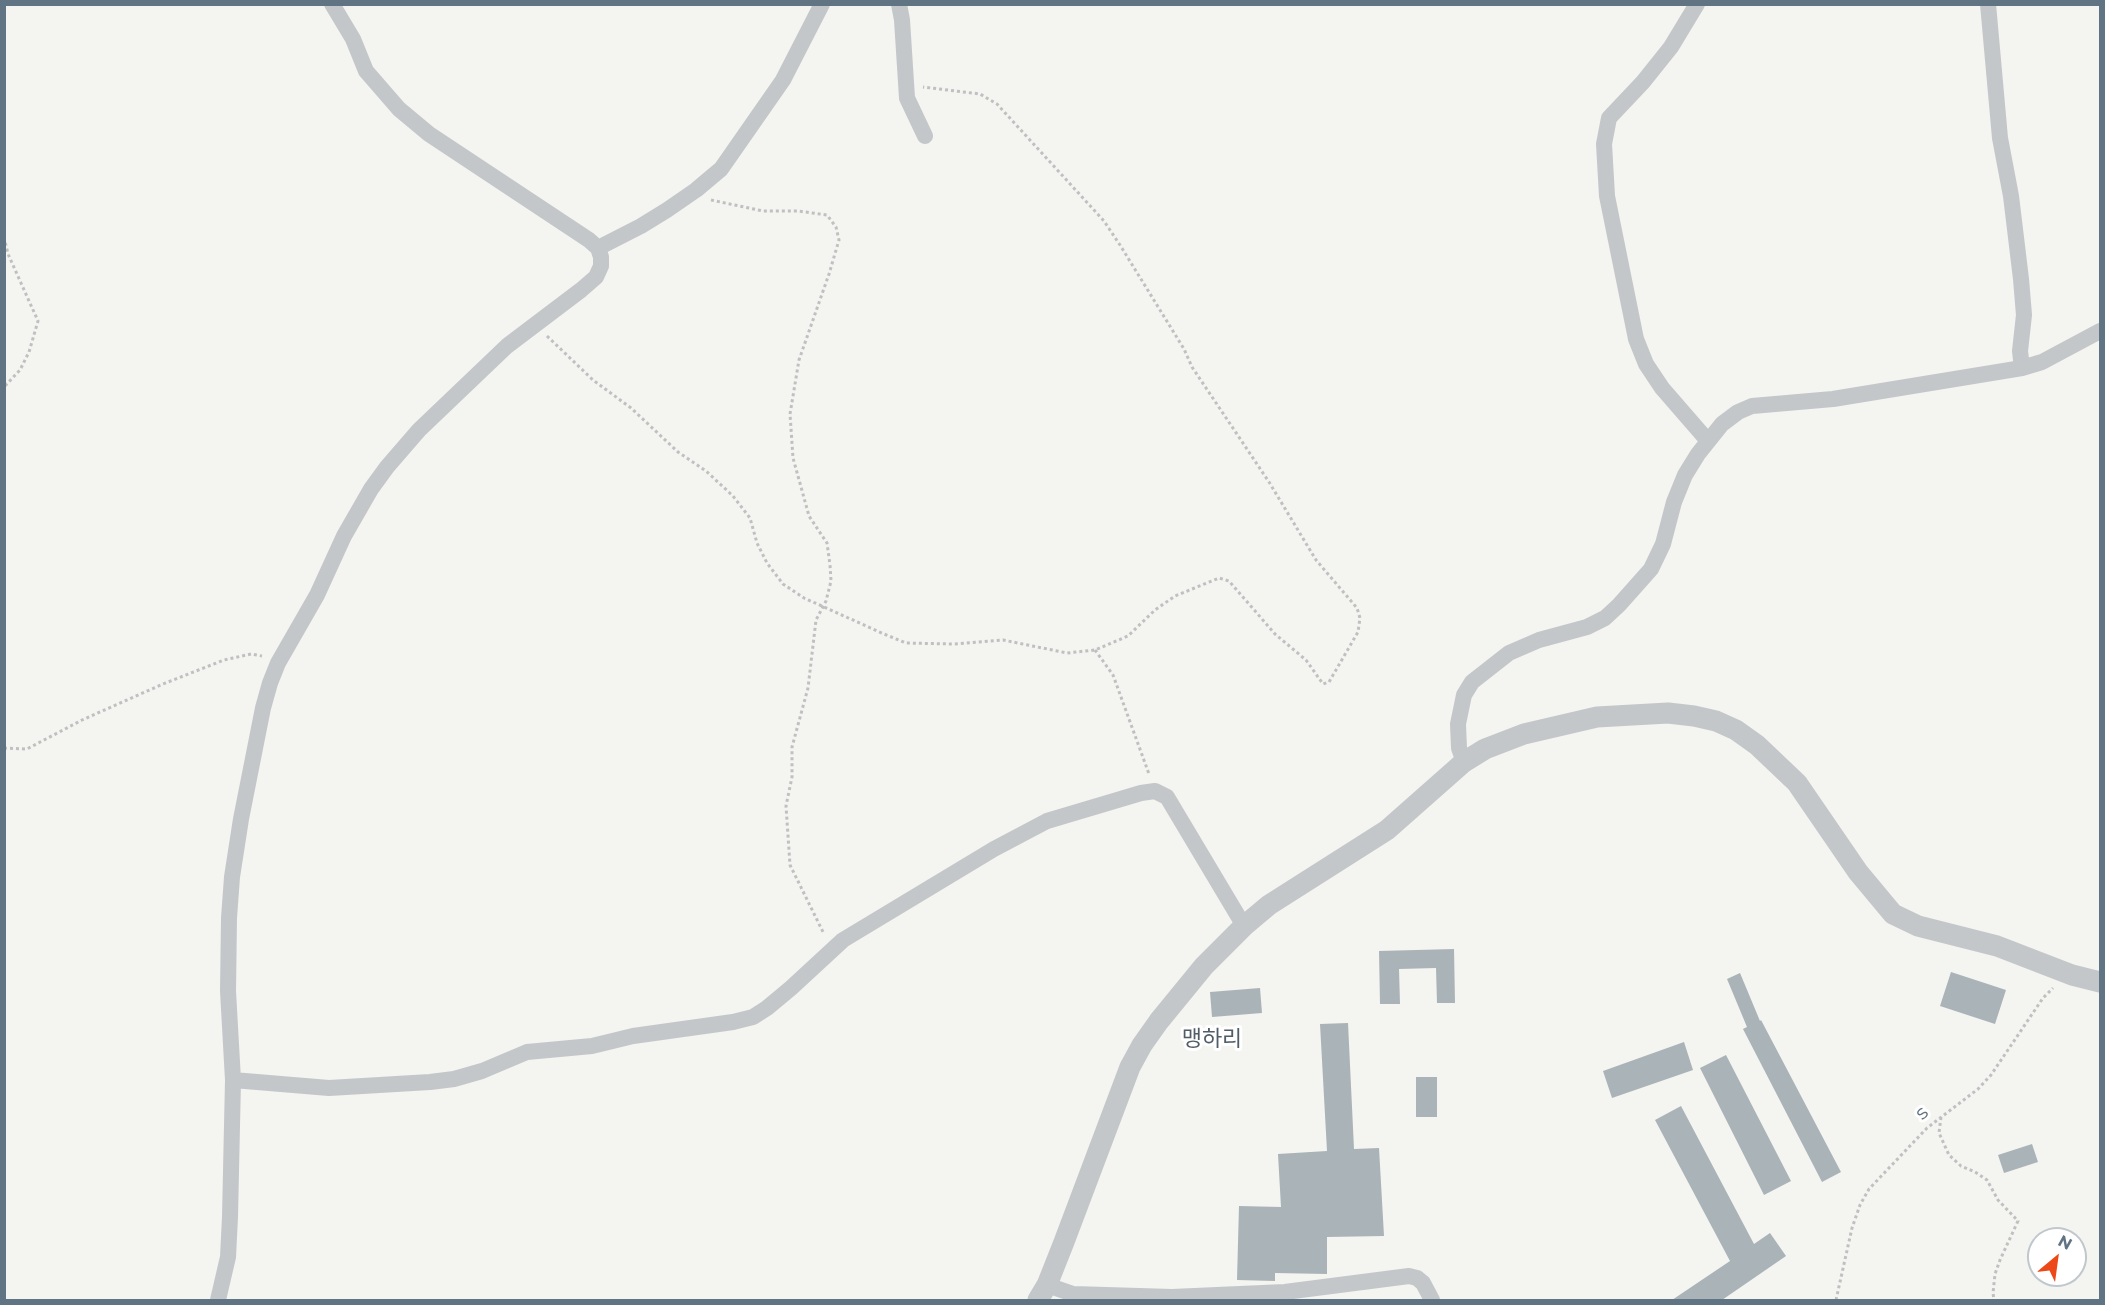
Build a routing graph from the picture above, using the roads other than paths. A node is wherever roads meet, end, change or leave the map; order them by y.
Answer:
1 (332, 4) edge
2 (822, 4) edge
3 (899, 4) edge
4 (1697, 4) edge
5 (1988, 4) edge
6 (925, 136) dead end
7 (598, 248) junction
8 (2100, 331) edge
9 (2022, 368) junction
10 (1708, 441) junction
11 (1464, 762) junction
12 (1244, 926) junction
13 (2100, 982) edge
14 (233, 1080) junction
15 (1042, 1293) edge
16 (218, 1300) edge
17 (1432, 1300) edge

1 - 7 street
2 - 7 street
3 - 6 street
4 - 10 street
5 - 9 street
7 - 14 street
8 - 9 street
9 - 10 street
10 - 11 street
11 - 12 street
11 - 13 street
12 - 14 street
12 - 15 street
14 - 16 street
15 - 17 street

